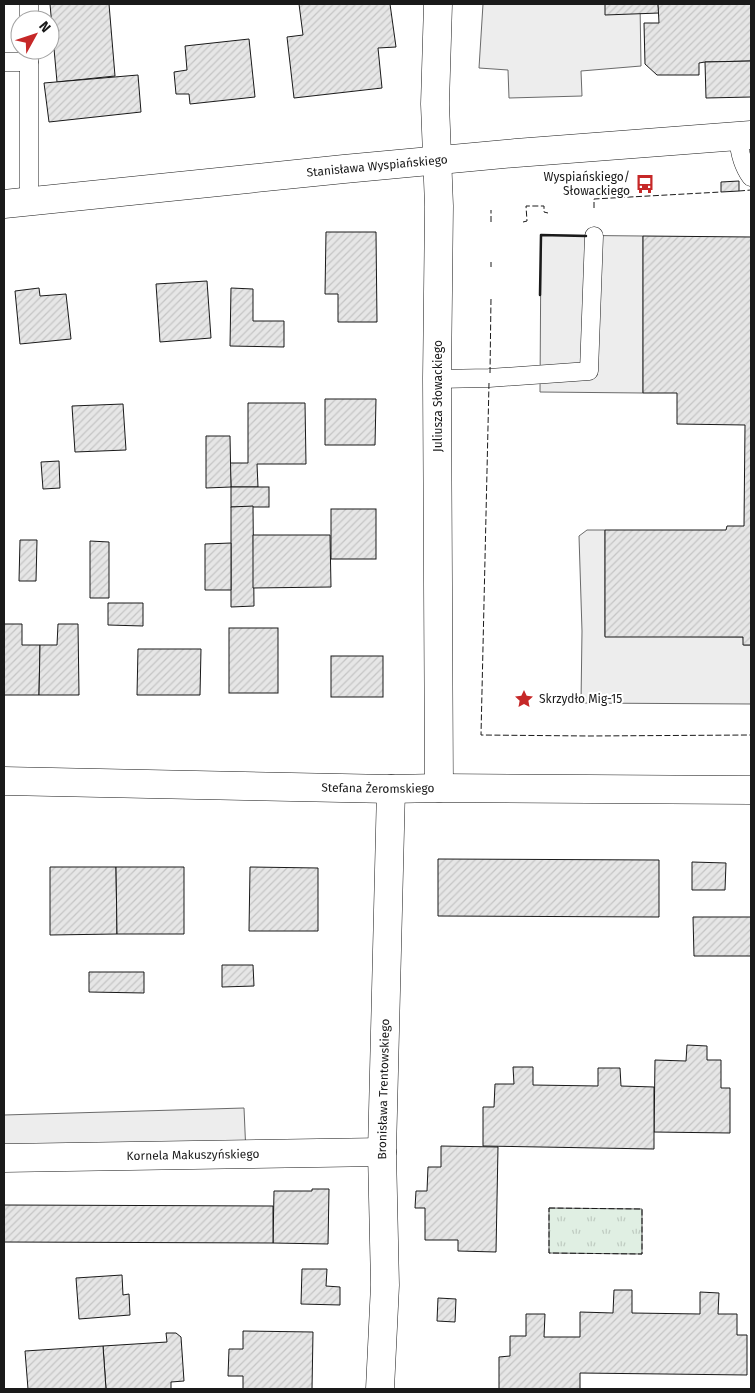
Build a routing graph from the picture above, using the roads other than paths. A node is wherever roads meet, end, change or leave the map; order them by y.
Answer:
1 (438, 4) edge
2 (29, 60) edge
3 (745, 135) edge
4 (436, 161) junction
5 (751, 177) edge
6 (16, 203) edge
7 (594, 236) dead end
8 (437, 379) junction
9 (4, 781) edge
10 (439, 788) junction
11 (391, 789) junction
12 (751, 790) edge
13 (382, 1152) junction
14 (4, 1158) edge
15 (380, 1389) edge

1 - 4 street, Juliusza Słowackiego
2 - 6 lane
3 - 4 street, Stanisława Wyspiańskiego
3 - 5 lane
4 - 6 street, Stanisława Wyspiańskiego
4 - 8 street, Juliusza Słowackiego
7 - 8 lane
8 - 10 street, Juliusza Słowackiego
9 - 11 street, Stefana Żeromskiego
10 - 11 street, Stefana Żeromskiego
10 - 12 street, Stefana Żeromskiego
11 - 13 street, Bronisława Trentowskiego
13 - 14 street, Kornela Makuszyńskiego
13 - 15 street, Bronisława Trentowskiego

